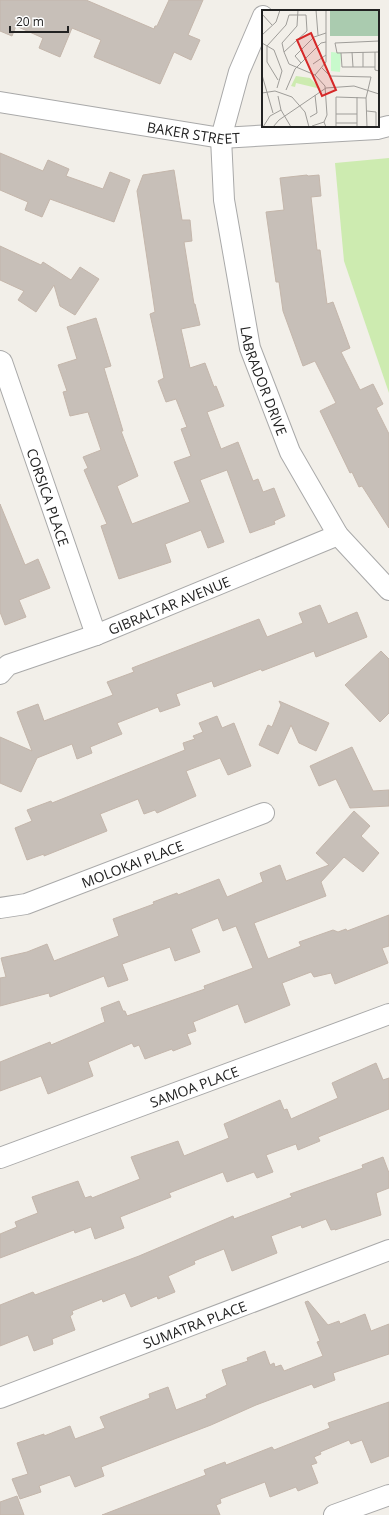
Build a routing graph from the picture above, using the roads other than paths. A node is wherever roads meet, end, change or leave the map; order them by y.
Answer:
1 (270, 0) edge
2 (265, 10) edge
3 (262, 18) edge
4 (0, 102) edge
5 (389, 126) edge
6 (221, 138) junction
7 (0, 361) edge
8 (338, 535) junction
9 (389, 590) edge
10 (96, 635) junction
11 (0, 674) edge
12 (264, 813) dead end
13 (0, 908) edge
14 (389, 1014) edge
15 (0, 1158) edge
16 (389, 1250) edge
17 (0, 1398) edge
18 (389, 1495) edge
19 (334, 1515) edge

1 - 2 street
3 - 6 street, LABRADOR DRIVE
4 - 6 street, BAKER STREET
5 - 6 street, BAKER STREET
6 - 8 street, LABRADOR DRIVE
7 - 10 street, CORSICA PLACE
8 - 9 street, LABRADOR DRIVE
8 - 10 street, GIBRALTAR AVENUE
10 - 11 street, GIBRALTAR AVENUE
12 - 13 street, MOLOKAI PLACE
14 - 15 street, SAMOA PLACE
16 - 17 street, SUMATRA PLACE
18 - 19 street

